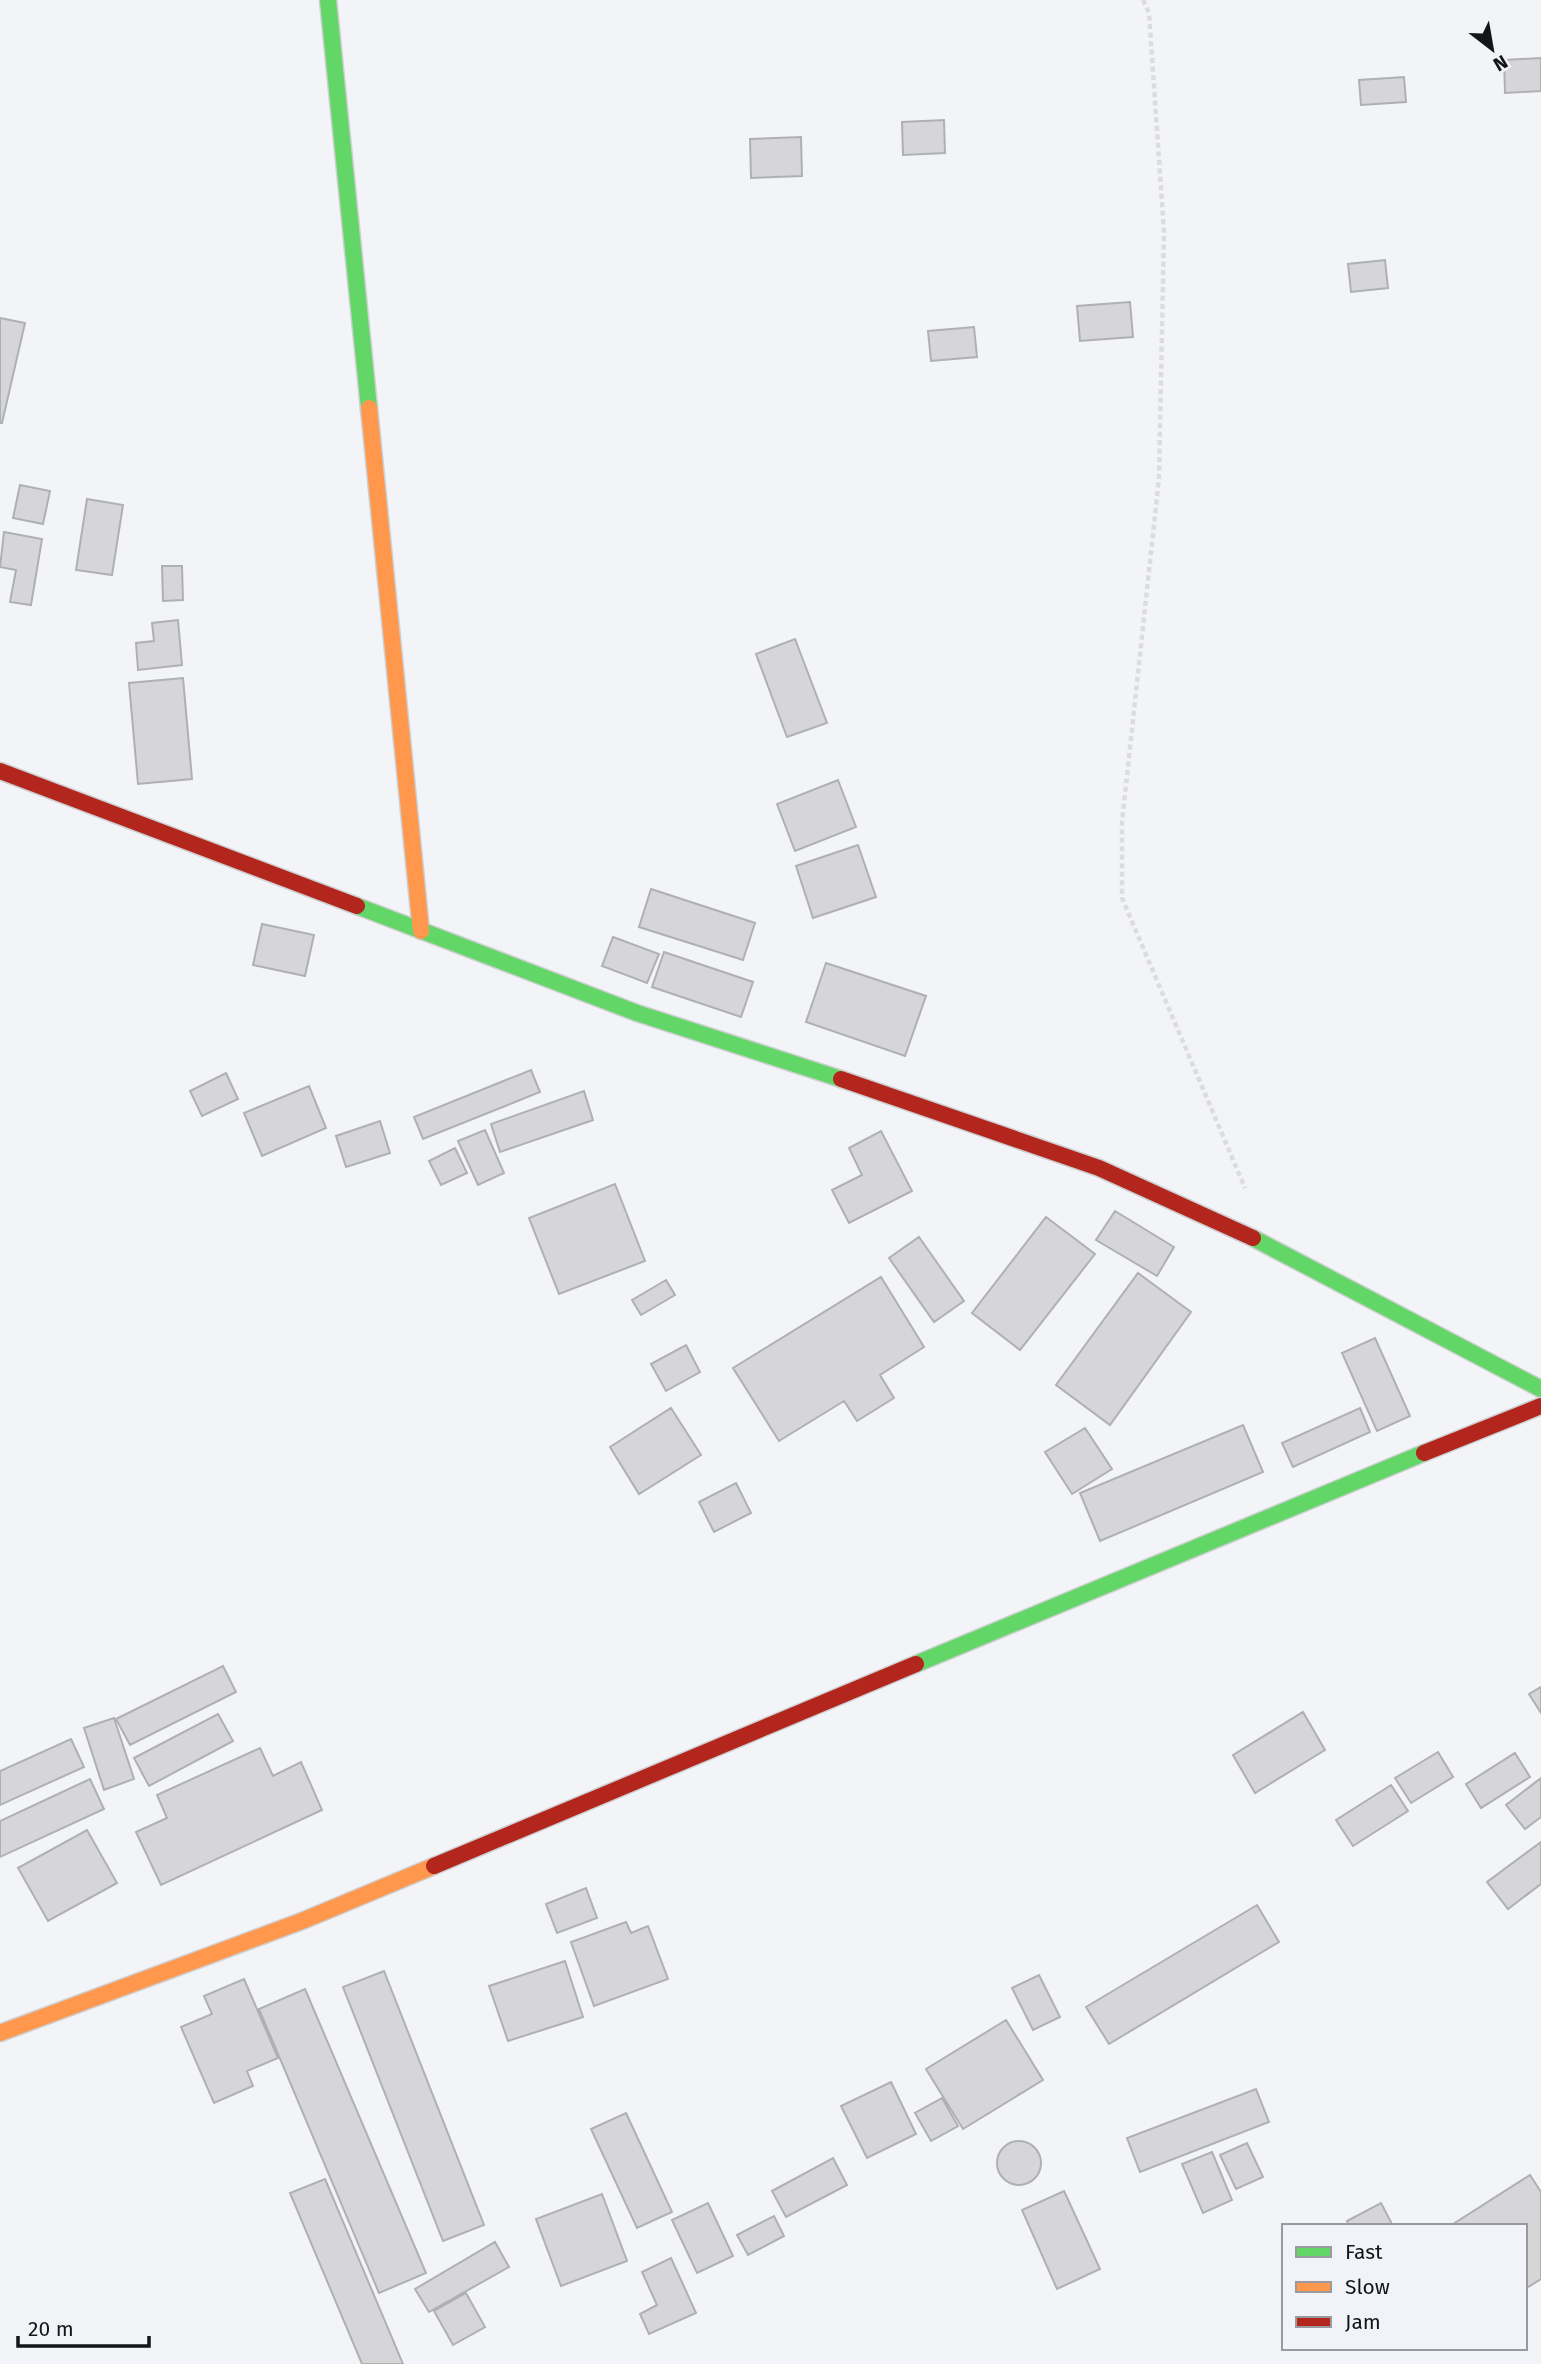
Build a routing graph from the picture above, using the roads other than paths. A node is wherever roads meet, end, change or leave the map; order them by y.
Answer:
1 (328, 0) edge
2 (0, 771) edge
3 (421, 931) junction
4 (1541, 1389) edge
5 (1541, 1406) edge
6 (0, 2033) edge

1 - 3 street
2 - 3 street
3 - 4 street
5 - 6 street

